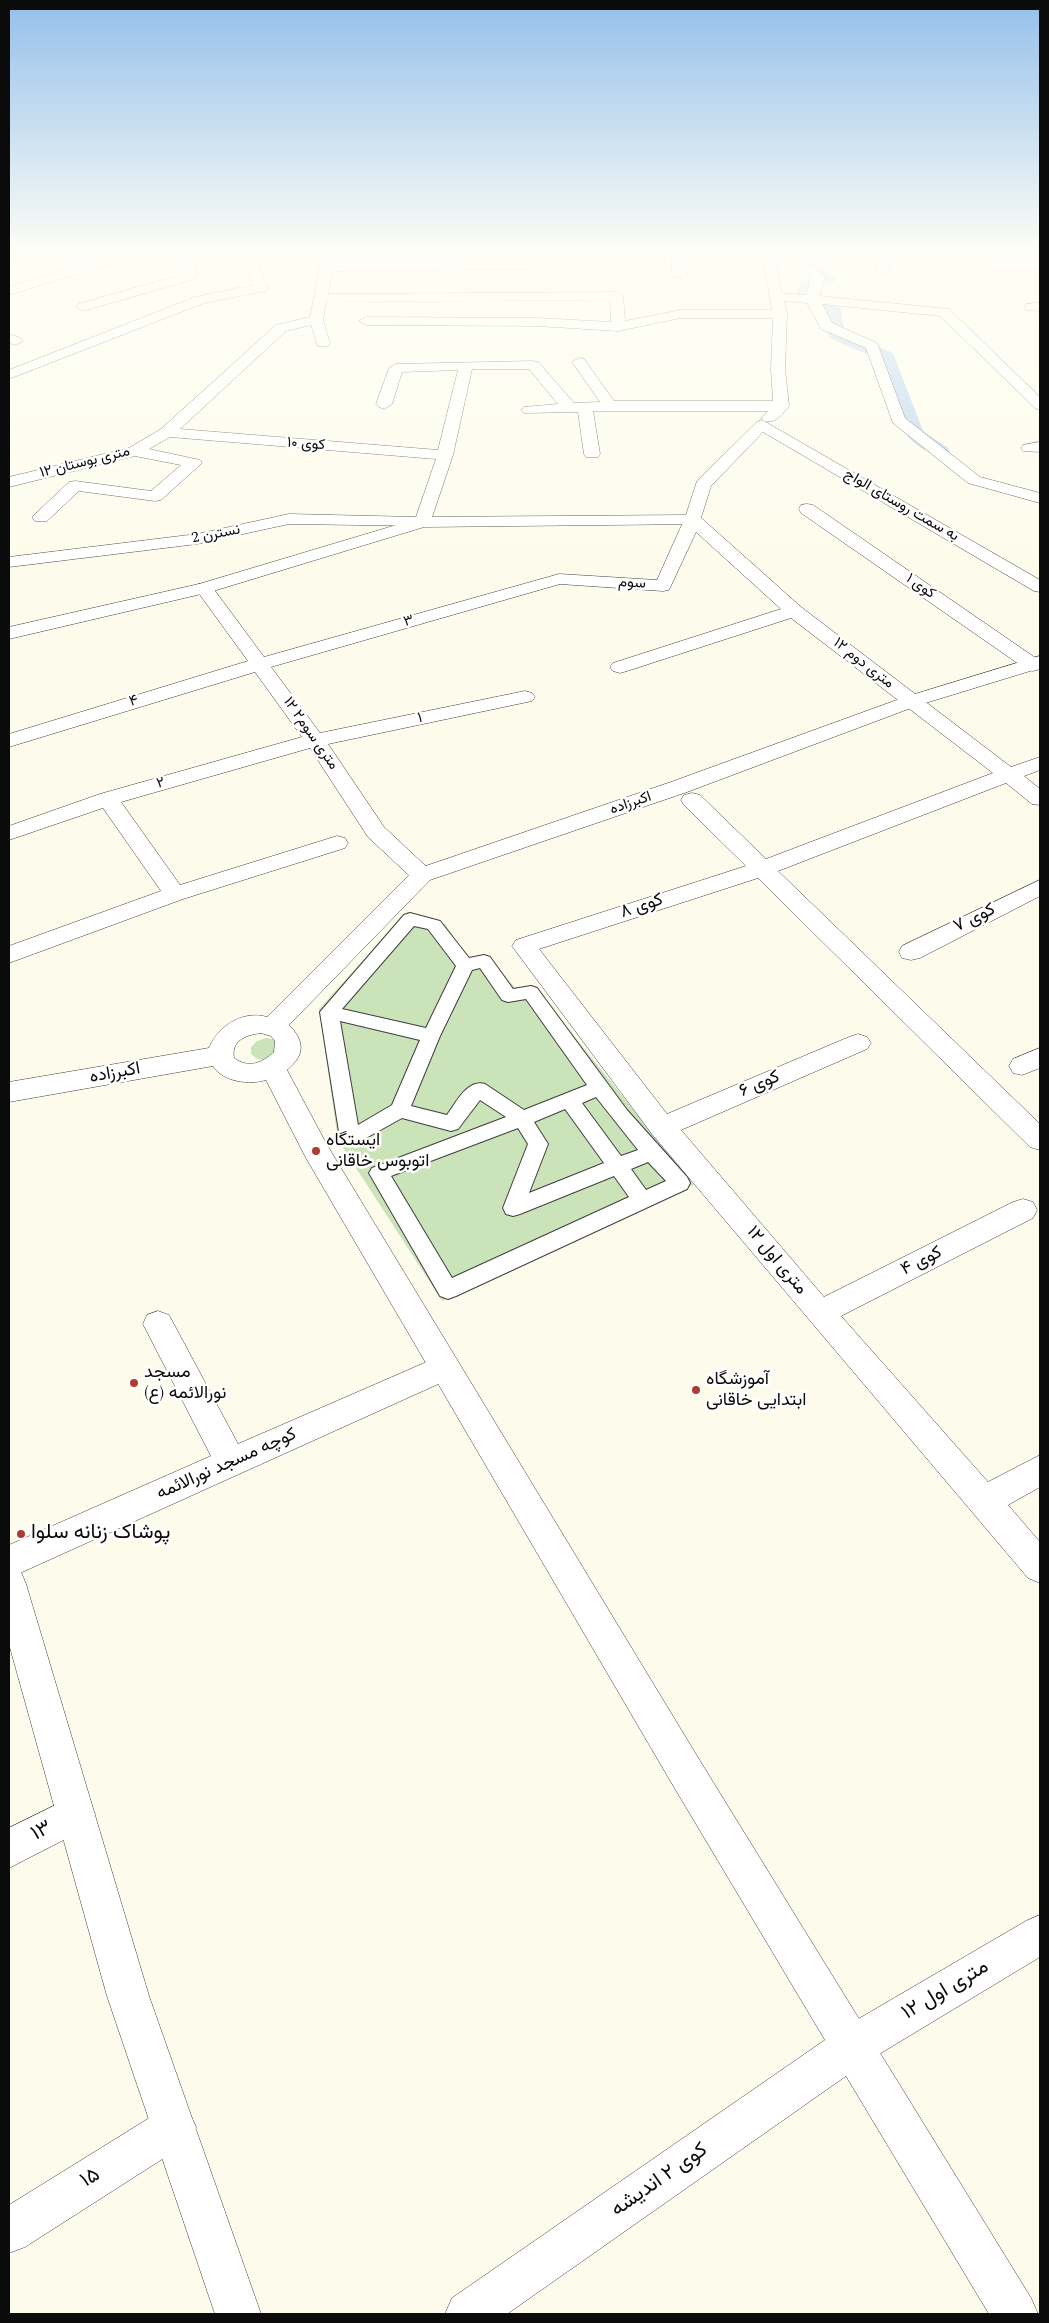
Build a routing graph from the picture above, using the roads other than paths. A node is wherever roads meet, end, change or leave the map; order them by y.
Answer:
1 (44, 361) edge
2 (244, 361) edge
3 (778, 361) edge
4 (877, 361) edge
5 (995, 361) edge
6 (579, 362) dead end
7 (466, 366) junction
8 (9, 375) edge
9 (384, 404) dead end
10 (1040, 405) edge
11 (610, 406) junction
12 (781, 406) junction
13 (586, 407) junction
14 (569, 408) junction
15 (528, 410) dead end
16 (762, 425) junction
17 (167, 432) junction
18 (135, 451) junction
19 (592, 454) dead end
20 (445, 455) junction
21 (9, 482) edge
22 (1040, 498) edge
23 (807, 509) dead end
24 (41, 518) dead end
25 (693, 520) junction
26 (423, 522) junction
27 (9, 562) edge
28 (559, 579) joint
29 (1040, 587) edge
30 (204, 588) junction
31 (794, 611) junction
32 (9, 633) edge
33 (260, 664) junction
34 (1036, 664) edge
35 (620, 667) dead end
36 (525, 697) dead end
37 (912, 701) junction
38 (315, 740) junction
39 (9, 741) edge
40 (1040, 763) edge
41 (1010, 776) junction
42 (108, 799) junction
43 (1040, 799) edge
44 (692, 800) dead end
45 (9, 833) edge
46 (337, 843) dead end
47 (761, 869) junction
48 (422, 875) junction
49 (1040, 887) edge
50 (175, 894) junction
51 (524, 946) joint
52 (910, 952) dead end
53 (9, 954) edge
54 (465, 965) junction
55 (329, 1012) junction
56 (273, 1026) junction
57 (431, 1036) junction
58 (858, 1042) dead end
59 (220, 1055) junction
60 (273, 1068) junction
61 (599, 1088) junction
62 (9, 1092) edge
63 (569, 1100) junction
64 (400, 1110) junction
65 (522, 1118) junction
66 (662, 1127) junction
67 (1040, 1140) edge
68 (650, 1153) junction
69 (618, 1166) junction
70 (642, 1199) junction
71 (1023, 1210) dead end
72 (820, 1313) junction
73 (158, 1324) dead end
74 (445, 1367) junction
75 (231, 1462) junction
76 (1040, 1470) edge
77 (985, 1501) junction
78 (9, 1562) edge
79 (1040, 1567) edge
80 (9, 1584) edge
81 (76, 1814) junction
82 (9, 1849) edge
83 (1040, 1935) edge
84 (852, 2047) junction
85 (174, 2127) junction
86 (9, 2231) edge
87 (238, 2314) edge
88 (468, 2314) edge
89 (1015, 2314) edge

1 - 8 street
2 - 17 street, ۱۲ متری بوستان
3 - 12 street
4 - 22 street
5 - 10 street
6 - 11 street
7 - 9 street
7 - 14 street
7 - 20 street
11 - 12 street
11 - 13 street
12 - 16 street
13 - 14 street
13 - 19 street
14 - 15 street
16 - 25 street
16 - 29 street, به سمت روستای الواج
17 - 18 street, ۱۲ متری بوستان
17 - 20 street, کوی ۱۰
18 - 21 street, ۱۲ متری بوستان
18 - 24 street
20 - 26 street
23 - 34 street, کوی ۱
25 - 26 street
25 - 28 street, سوم
25 - 31 street, ۱۲ متری دوم
26 - 27 street, نسترن 2
26 - 30 street
28 - 33 street, ۳
30 - 32 street
30 - 33 street, ۱۲ متری سوم۲
31 - 35 street
31 - 37 street, ۱۲ متری دوم
33 - 38 street, ۱۲ متری سوم۲
33 - 39 street, ۴
34 - 37 street, اکبرزاده
36 - 38 street, ۱
37 - 41 street, ۱۲ متری دوم
37 - 48 street, اکبرزاده
38 - 42 street, ۲
38 - 48 street, ۱۲ متری سوم۲
40 - 41 street, کوی ۸
41 - 43 street, ۱۲ متری دوم
41 - 47 street, کوی ۸
42 - 45 street, ۲
42 - 50 street
44 - 47 street
46 - 50 street
47 - 51 street, کوی ۸
47 - 67 street
48 - 56 street, اکبرزاده
49 - 52 street, کوی ۷
50 - 53 street
51 - 66 street, ۱۲ متری اول
54 - 55 street
54 - 57 street
54 - 61 street
55 - 57 street
55 - 64 street
56 - 59 street
56 - 60 street
57 - 64 street
58 - 66 street, کوی ۶
59 - 60 street
59 - 62 street, اکبرزاده
60 - 74 street
61 - 63 street
61 - 68 street
63 - 65 street
63 - 69 street
64 - 65 street
65 - 69 street
65 - 70 street
66 - 72 street, ۱۲ متری اول
68 - 69 street
68 - 70 street
69 - 70 street
71 - 72 street, کوی ۴
72 - 77 street, ۱۲ متری اول
73 - 75 street
74 - 75 street, کوچه مسجد نورالائمه
74 - 84 street
75 - 78 street, کوچه مسجد نورالائمه
76 - 77 street
77 - 79 street, ۱۲ متری اول
80 - 81 street
81 - 82 street, ۱۳
81 - 85 street
83 - 84 street, ۱۲ متری اول
84 - 88 street, کوی ۲ اندیشه
84 - 89 street
85 - 86 street, ۱۵
85 - 87 street

